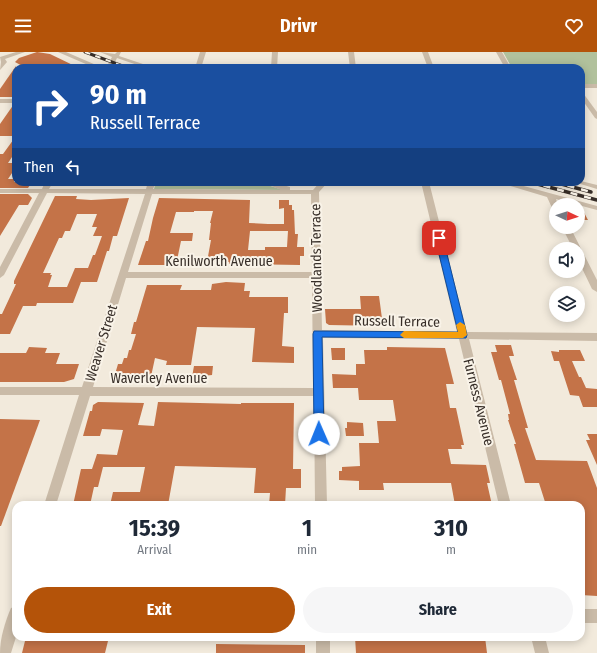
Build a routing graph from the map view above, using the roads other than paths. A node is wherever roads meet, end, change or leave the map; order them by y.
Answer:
1 (22, 52) edge
2 (61, 52) edge
3 (103, 52) edge
4 (122, 52) edge
5 (203, 52) edge
6 (275, 52) edge
7 (351, 52) edge
8 (425, 52) edge
9 (499, 52) edge
10 (115, 56) junction
11 (1, 63) edge
12 (91, 64) edge
13 (111, 64) edge
14 (140, 64) edge
15 (199, 64) edge
16 (274, 64) edge
17 (352, 64) edge
18 (430, 64) edge
19 (506, 64) edge
20 (585, 86) edge
21 (597, 86) edge
22 (585, 100) edge
23 (0, 101) edge
24 (12, 101) edge
25 (597, 117) edge
26 (585, 184) edge
27 (47, 186) edge
28 (279, 186) edge
29 (320, 186) edge
30 (426, 186) edge
31 (516, 186) edge
32 (150, 187) edge
33 (597, 187) edge
34 (0, 191) edge
35 (45, 191) junction
36 (299, 192) junction
37 (315, 192) junction
38 (550, 195) junction
39 (551, 198) edge
40 (597, 208) edge
41 (585, 266) edge
42 (0, 275) edge
43 (122, 275) junction
44 (316, 275) junction
45 (597, 289) edge
46 (318, 334) junction
47 (463, 335) junction
48 (597, 336) edge
49 (0, 391) edge
50 (86, 392) junction
51 (319, 392) junction
52 (51, 501) edge
53 (321, 501) edge
54 (504, 501) edge
55 (585, 616) edge
56 (597, 616) edge
57 (12, 626) edge
58 (323, 641) edge
59 (539, 641) edge
60 (4, 653) edge
61 (324, 653) edge
62 (542, 653) edge

1 - 11 street
2 - 12 street
3 - 10 street
4 - 10 street
5 - 15 street
6 - 16 street
7 - 17 street
8 - 18 street
9 - 19 street
10 - 13 street
10 - 14 street
20 - 21 street
22 - 25 street
23 - 24 street
26 - 33 street
27 - 35 street
28 - 36 street
29 - 37 street, Woodlands Terrace
30 - 47 street, Furness Avenue
31 - 38 street
32 - 35 street
32 - 36 street
32 - 43 street, Weaver Street
34 - 35 street
35 - 42 street
36 - 37 street
37 - 44 street, Woodlands Terrace
38 - 39 street
38 - 40 street
41 - 45 street
43 - 44 street, Kenilworth Avenue
43 - 50 street, Weaver Street
44 - 46 street, Woodlands Terrace
46 - 47 street, Russell Terrace
46 - 51 street, Woodlands Terrace
47 - 48 street, Russell Terrace
47 - 54 street, Furness Avenue
49 - 50 street, Waverley Avenue
50 - 51 street, Waverley Avenue
50 - 52 street, Weaver Street
51 - 53 street, Woodlands Terrace
55 - 56 street
57 - 60 street
58 - 61 street
59 - 62 street

